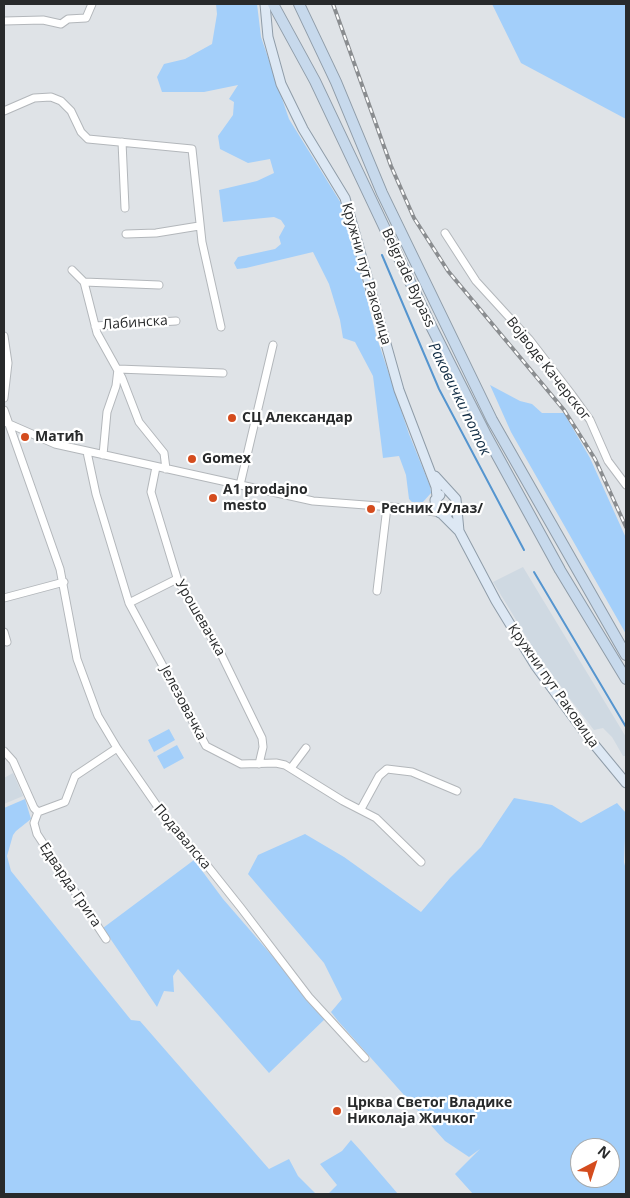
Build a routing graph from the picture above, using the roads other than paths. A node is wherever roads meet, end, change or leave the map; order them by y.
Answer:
1 (92, 4) edge
2 (265, 4) edge
3 (273, 4) edge
4 (299, 4) edge
5 (4, 21) edge
6 (4, 110) edge
7 (122, 142) junction
8 (125, 208) dead end
9 (199, 226) junction
10 (445, 233) dead end
11 (126, 234) dead end
12 (72, 270) dead end
13 (84, 282) junction
14 (159, 285) dead end
15 (176, 321) dead end
16 (94, 326) junction
17 (221, 327) dead end
18 (4, 336) edge
19 (274, 345) dead end
20 (118, 369) junction
21 (223, 373) dead end
22 (4, 398) edge
23 (4, 410) edge
24 (6, 422) edge
25 (87, 452) junction
26 (103, 455) junction
27 (428, 465) junction
28 (156, 467) junction
29 (166, 469) junction
30 (240, 484) junction
31 (626, 485) edge
32 (450, 493) junction
33 (436, 499) junction
34 (387, 507) junction
35 (456, 508) junction
36 (418, 509) junction
37 (441, 514) junction
38 (459, 531) junction
39 (177, 579) junction
40 (64, 582) junction
41 (377, 591) dead end
42 (4, 598) edge
43 (130, 603) junction
44 (4, 632) edge
45 (7, 642) dead end
46 (626, 655) edge
47 (626, 679) edge
48 (117, 748) junction
49 (306, 748) dead end
50 (4, 750) edge
51 (259, 764) junction
52 (291, 768) junction
53 (626, 782) edge
54 (457, 791) dead end
55 (361, 809) junction
56 (38, 812) junction
57 (421, 862) dead end
58 (106, 938) dead end
59 (365, 1058) dead end

1 - 5 street
2 - 27 main road, Кружни пут Раковица
3 - 47 highway, Belgrade Bypass
4 - 46 highway, Belgrade Bypass
6 - 7 street
7 - 8 street
7 - 9 street
9 - 11 street
9 - 17 street
10 - 31 street, Војводе Качерског
12 - 13 street
13 - 14 street
13 - 16 street
15 - 16 street, Лабинска
16 - 20 street
18 - 22 street
19 - 30 street
20 - 21 street
20 - 26 street
20 - 29 street
23 - 24 street, Подавалска
24 - 25 street
24 - 40 street, Подавалска
25 - 26 street
25 - 43 street, Јелезовачка
26 - 28 street
27 - 32 main road, Кружни пут Раковица
27 - 33 main road, Кружни пут Раковица
28 - 29 street
28 - 39 street, Урошевачка
29 - 30 street
30 - 34 street
32 - 33 main road
32 - 35 main road
33 - 36 street
33 - 37 main road
34 - 36 street
34 - 41 street
35 - 37 main road
35 - 38 main road, Кружни пут Раковица
36 - 37 street
37 - 38 main road, Кружни пут Раковица
38 - 53 main road, Кружни пут Раковица
39 - 43 street
39 - 51 street, Урошевачка
40 - 42 street
40 - 48 street, Подавалска
43 - 51 street, Јелезовачка
44 - 45 street
48 - 56 street
48 - 59 street, Подавалска
49 - 52 street
50 - 56 street, Едварда Грига
51 - 52 street, Јелезовачка
52 - 55 street, Јелезовачка
54 - 55 street
55 - 57 street, Јелезовачка
56 - 58 street, Едварда Грига

